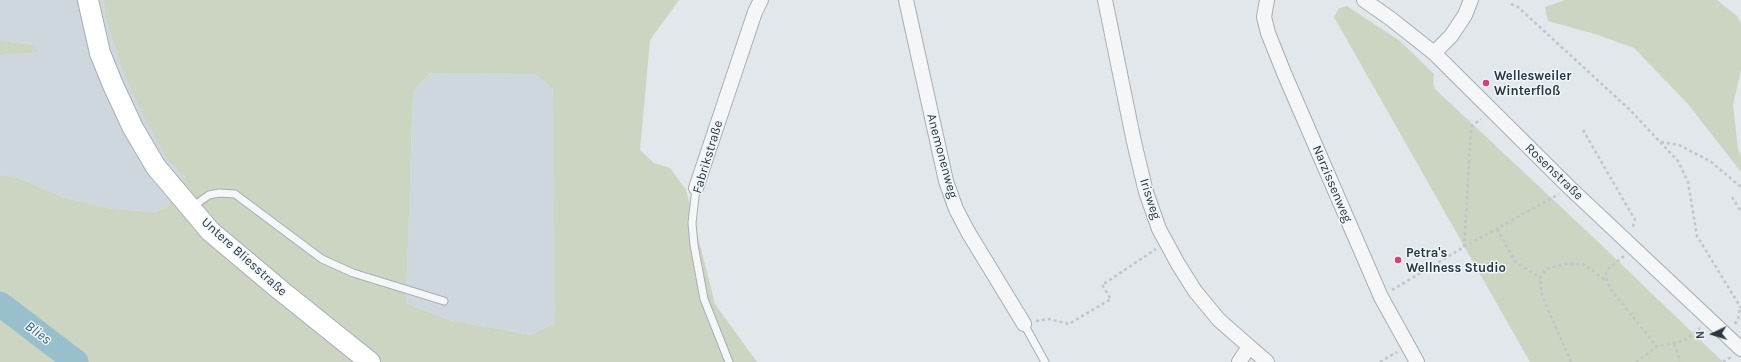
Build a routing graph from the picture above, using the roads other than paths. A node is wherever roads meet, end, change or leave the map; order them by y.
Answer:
1 (88, 0) edge
2 (761, 0) edge
3 (906, 0) edge
4 (1105, 0) edge
5 (1267, 0) edge
6 (1364, 0) edge
7 (1471, 0) edge
8 (1434, 53) junction
9 (696, 188) joint
10 (190, 208) junction
11 (444, 301) dead end
12 (1024, 324) joint
13 (1249, 347) junction
14 (1741, 349) edge
15 (370, 362) edge
16 (729, 362) edge
17 (1045, 362) edge
18 (1239, 362) edge
19 (1267, 362) edge
20 (1417, 362) edge

1 - 10 main road, Untere Bliesstraße
2 - 9 street, Fabrikstraße
3 - 12 street, Anemonenweg
4 - 13 street, Irisweg
5 - 20 street, Narzissenweg
6 - 8 street, Rosenstraße
7 - 8 street
8 - 14 street, Rosenstraße
9 - 16 lane, Fabrikstraße
10 - 11 lane
10 - 15 main road, Untere Bliesstraße
12 - 17 lane, Anemonenweg
13 - 18 street
13 - 19 street, Irisweg

